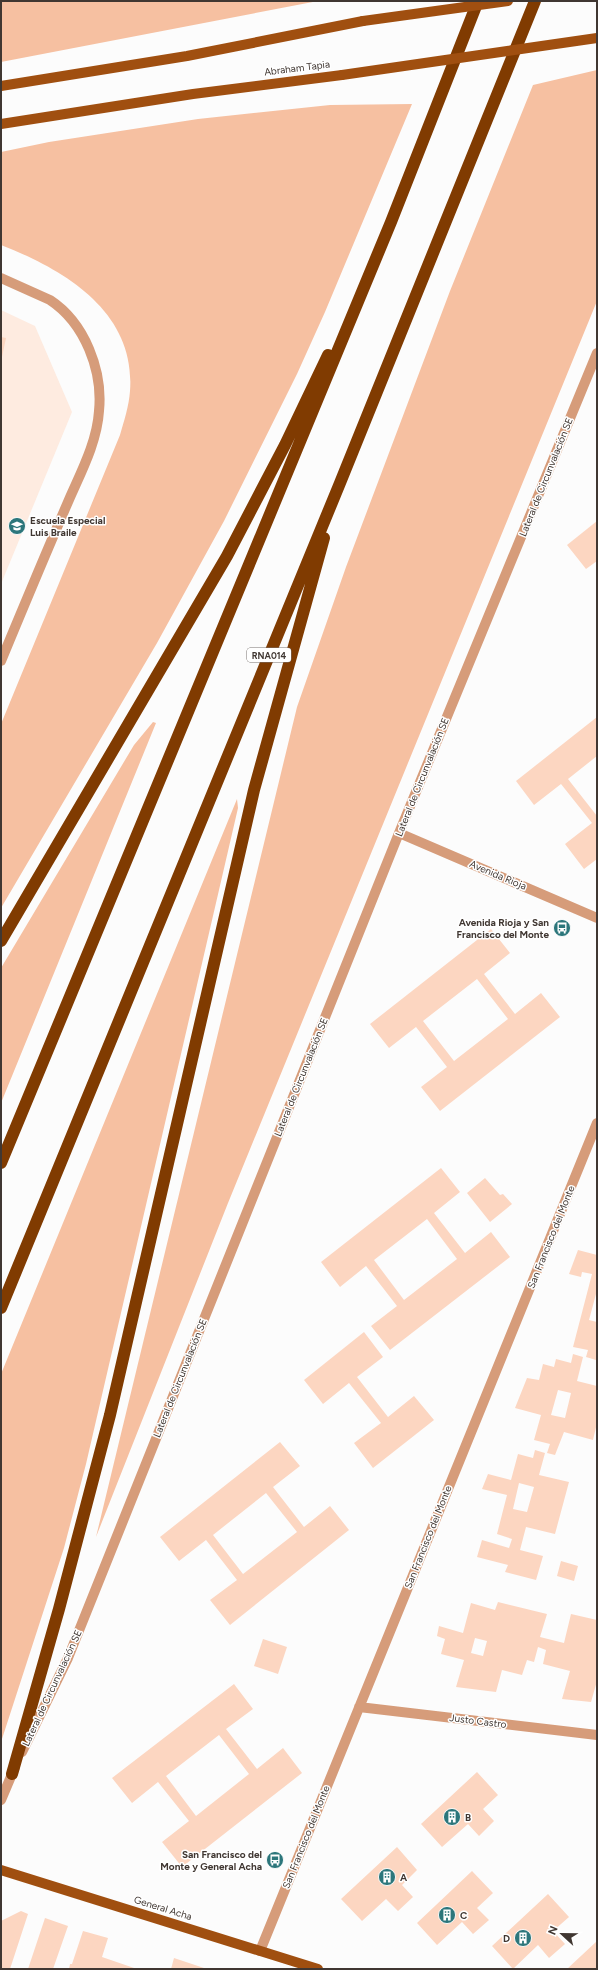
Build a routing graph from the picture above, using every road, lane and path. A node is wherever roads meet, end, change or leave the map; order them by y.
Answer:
1 (478, 1) edge
2 (508, 1) edge
3 (535, 1) edge
4 (597, 38) edge
5 (1, 86) edge
6 (1, 124) edge
7 (391, 222) junction
8 (1, 278) edge
9 (597, 353) edge
10 (340, 483) junction
11 (1, 661) edge
12 (399, 833) junction
13 (597, 918) edge
14 (1, 941) edge
15 (597, 1123) edge
16 (1, 1163) edge
17 (1, 1308) edge
18 (359, 1707) junction
19 (597, 1735) edge
20 (12, 1774) junction
21 (1, 1800) edge
22 (1, 1870) edge
23 (260, 1951) junction
24 (318, 1969) edge

1 - 7 highway
2 - 5 main road, bridge
3 - 10 highway, RNA014
4 - 6 main road, Abraham Tapia, bridge
7 - 14 highway
7 - 16 highway
8 - 11 street
9 - 12 street, Lateral de Circunvalación SE
10 - 17 highway, RNA014
10 - 20 highway
12 - 13 street, Avenida Rioja
12 - 20 street, Lateral de Circunvalación SE
15 - 18 street, San Francisco del Monte
18 - 19 street, Justo Castro
18 - 23 street, San Francisco del Monte
20 - 21 street, Lateral de Circunvalación SE
22 - 23 main road, General Acha
23 - 24 main road, General Acha

